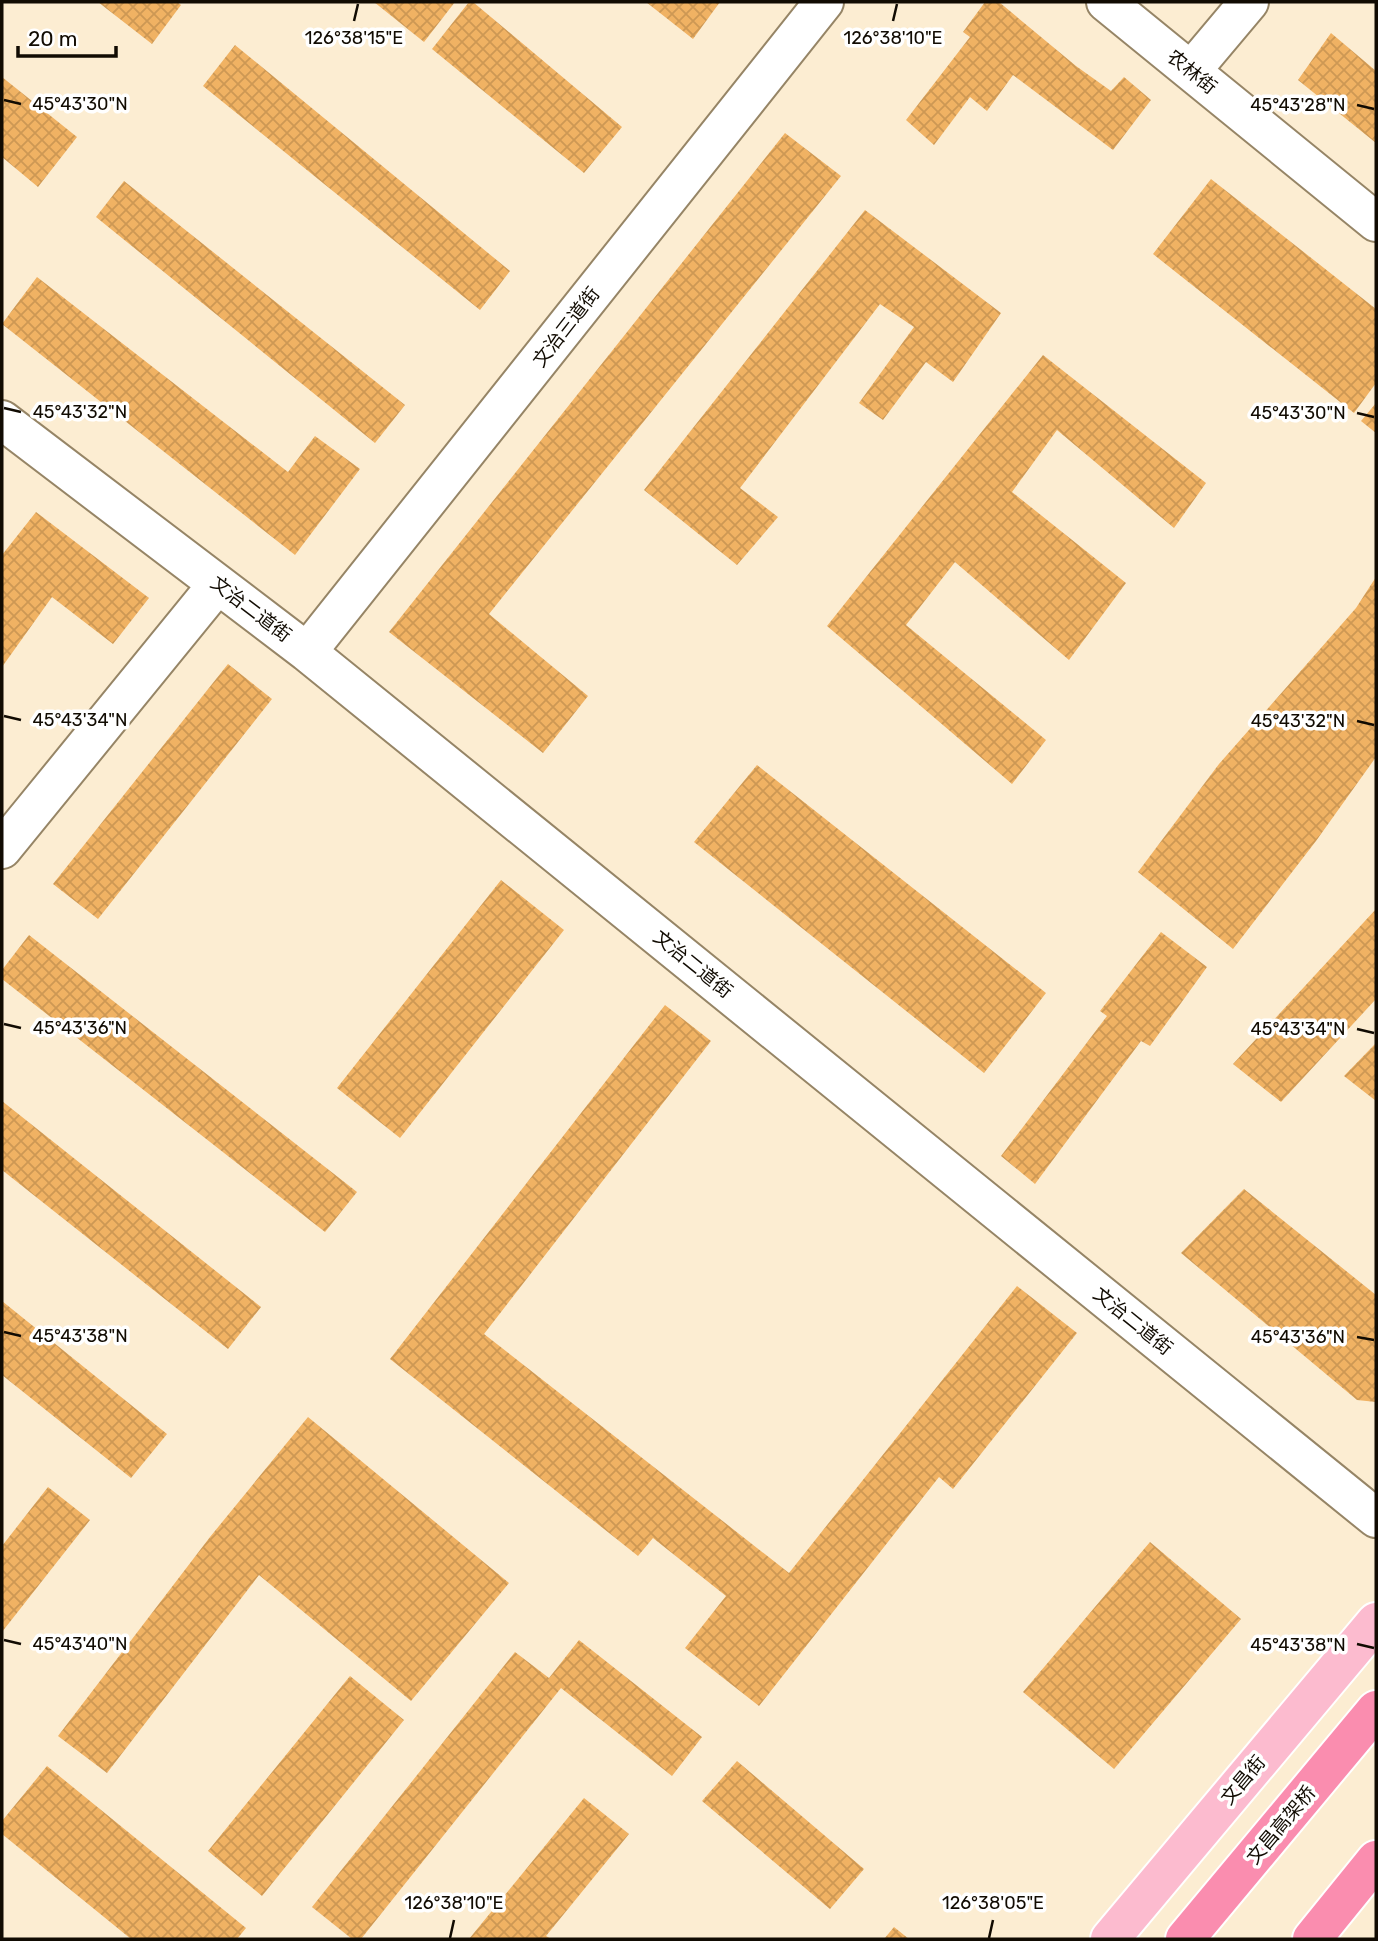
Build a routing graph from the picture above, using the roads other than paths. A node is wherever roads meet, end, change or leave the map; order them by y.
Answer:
1 (824, 2) edge
2 (1106, 2) edge
3 (1249, 2) edge
4 (1191, 72) junction
5 (1376, 222) edge
6 (2, 420) edge
7 (217, 585) junction
8 (307, 652) junction
9 (2, 849) edge
10 (1376, 1518) edge
11 (1376, 1622) edge
12 (1376, 1710) edge
13 (1376, 1860) edge
14 (1110, 1939) edge
15 (1185, 1939) edge
16 (1312, 1939) edge

1 - 8 street, 文治三道街
2 - 4 street, 农林街
3 - 4 street
4 - 5 street, 农林街
6 - 7 street, 文治二道街
7 - 8 street, 文治二道街
7 - 9 street
8 - 10 street, 文治二道街
11 - 14 main road, 文昌街
12 - 15 highway, 文昌高架桥
13 - 16 highway

